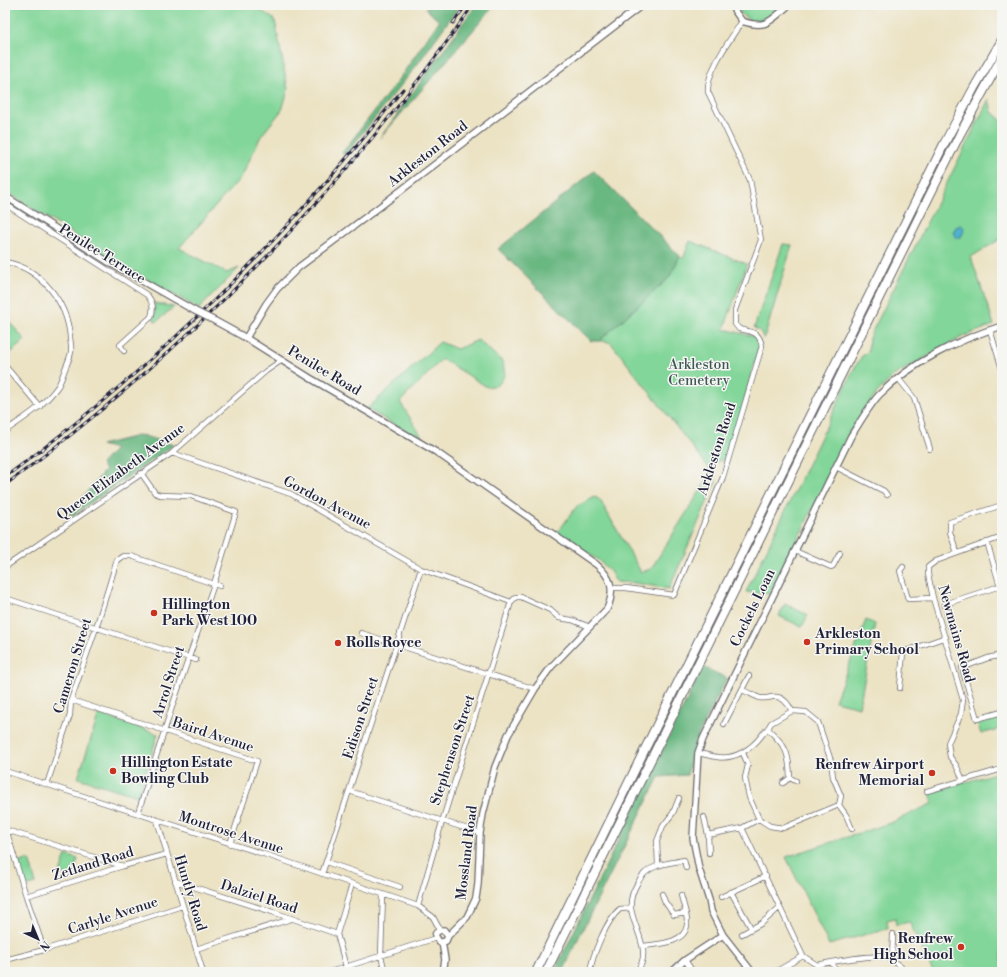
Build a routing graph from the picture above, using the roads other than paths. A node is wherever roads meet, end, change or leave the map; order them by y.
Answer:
1 (642, 5) edge
2 (732, 5) edge
3 (789, 5) edge
4 (742, 21) junction
5 (1002, 40) edge
6 (1002, 57) edge
7 (5, 196) edge
8 (5, 204) edge
9 (5, 262) edge
10 (1002, 326) edge
11 (990, 330) junction
12 (246, 338) junction
13 (124, 351) dead end
14 (282, 360) junction
15 (5, 366) edge
16 (1002, 369) edge
17 (10, 371) junction
18 (5, 374) edge
19 (898, 378) junction
20 (40, 407) junction
21 (5, 431) edge
22 (930, 449) dead end
23 (172, 453) junction
24 (836, 467) junction
25 (142, 474) junction
26 (887, 495) dead end
27 (1002, 506) edge
28 (1002, 537) edge
29 (987, 542) junction
30 (795, 551) junction
31 (840, 553) dead end
32 (957, 553) junction
33 (5, 567) edge
34 (903, 567) dead end
35 (421, 569) junction
36 (214, 584) junction
37 (220, 586) dead end
38 (1001, 587) edge
39 (612, 588) junction
40 (5, 598) edge
41 (933, 598) junction
42 (511, 602) junction
43 (950, 626) dead end
44 (590, 627) junction
45 (96, 628) junction
46 (361, 633) dead end
47 (946, 637) junction
48 (397, 644) junction
49 (1002, 655) edge
50 (189, 658) junction
51 (196, 660) dead end
52 (489, 674) junction
53 (749, 676) dead end
54 (900, 688) dead end
55 (535, 689) junction
56 (742, 690) junction
57 (71, 700) junction
58 (792, 711) junction
59 (1002, 712) edge
60 (724, 724) dead end
61 (768, 729) junction
62 (165, 731) junction
63 (698, 753) junction
64 (743, 753) junction
65 (1002, 769) edge
66 (5, 771) edge
67 (790, 778) junction
68 (963, 780) junction
69 (796, 781) dead end
70 (783, 783) dead end
71 (47, 784) junction
72 (349, 791) junction
73 (927, 791) dead end
74 (679, 798) dead end
75 (839, 806) junction
76 (138, 813) junction
77 (704, 817) dead end
78 (759, 819) junction
79 (157, 820) junction
80 (442, 822) junction
81 (6, 828) edge
82 (742, 828) junction
83 (852, 829) dead end
84 (480, 833) junction
85 (708, 835) junction
86 (602, 836) junction
87 (230, 844) junction
88 (709, 853) dead end
89 (167, 854) junction
90 (326, 862) junction
91 (658, 865) junction
92 (123, 866) junction
93 (686, 868) dead end
94 (322, 874) junction
95 (766, 876) junction
96 (175, 881) junction
97 (352, 884) junction
98 (400, 887) dead end
99 (731, 892) junction
100 (662, 894) dead end
101 (384, 895) junction
102 (681, 895) dead end
103 (26, 896) junction
104 (721, 897) dead end
105 (182, 906) junction
106 (418, 906) junction
107 (780, 907) junction
108 (631, 908) junction
109 (686, 913) junction
110 (292, 918) junction
111 (751, 928) junction
112 (440, 930) junction
113 (337, 934) junction
114 (742, 934) dead end
115 (893, 934) dead end
116 (722, 935) junction
117 (448, 936) junction
118 (436, 938) junction
119 (442, 942) junction
120 (643, 946) junction
121 (196, 949) junction
122 (44, 950) junction
123 (380, 956) junction
124 (803, 956) junction
125 (5, 960) edge
126 (685, 960) junction
127 (892, 960) junction
128 (832, 962) junction
129 (346, 967) junction
130 (902, 970) edge
131 (777, 971) edge
132 (202, 972) edge
133 (330, 972) edge
134 (385, 972) edge
135 (443, 972) edge
136 (532, 972) edge
137 (536, 972) edge
138 (546, 972) edge
139 (590, 972) edge
140 (636, 972) edge
141 (672, 972) edge
142 (693, 972) edge
143 (752, 972) edge
144 (836, 972) edge
145 (908, 972) edge

1 - 12 street, Arkleston Road
2 - 4 street
3 - 4 street
4 - 39 street, Arkleston Road
5 - 86 highway
6 - 138 highway
7 - 12 street, Penilee Road, bridge
8 - 13 street, Penilee Terrace
9 - 20 street
10 - 11 street, Cockels Loan
11 - 16 street
11 - 19 street, Cockels Loan
12 - 14 street, Penilee Road
14 - 23 street, Queen Elizabeth Avenue
14 - 39 street, Penilee Road
15 - 17 street
17 - 18 street
17 - 20 street
19 - 22 street
19 - 24 street, Cockels Loan
20 - 21 street
23 - 25 street, Queen Elizabeth Avenue
23 - 35 street, Gordon Avenue
24 - 26 street
24 - 30 street, Cockels Loan
25 - 33 street, Queen Elizabeth Avenue
25 - 36 street, Arrol Street
27 - 32 street
28 - 29 street, Newmains Road
29 - 32 street, Newmains Road
29 - 38 street
30 - 31 street
30 - 63 street, Cockels Loan
32 - 41 street, Newmains Road
34 - 41 street
35 - 42 street, Gordon Avenue
35 - 48 street, Edison Street
36 - 37 street
36 - 45 street, Cameron Street
36 - 50 street, Arrol Street
38 - 43 street
39 - 44 street, Mossland Road
40 - 45 street
41 - 47 street, Newmains Road
42 - 44 street
42 - 52 street, Stephenson Street
44 - 55 street, Mossland Road
45 - 50 street
45 - 57 street, Cameron Street
46 - 48 street
47 - 54 street
47 - 68 street, Newmains Road
48 - 52 street
48 - 72 street, Edison Street
49 - 59 street
50 - 51 street
50 - 62 street, Arrol Street
52 - 55 street
52 - 80 street, Stephenson Street
53 - 56 street
55 - 84 street, Mossland Road
56 - 58 street
56 - 60 street
57 - 62 street, Baird Avenue
57 - 71 street, Cameron Street
58 - 61 street
58 - 75 street
61 - 64 street
61 - 67 street
62 - 76 street, Arrol Street
62 - 87 street, Baird Avenue
63 - 64 street
63 - 116 street, Cockels Loan
64 - 78 street
65 - 68 street
66 - 71 street, Montrose Avenue
67 - 69 street
67 - 70 street
68 - 73 street
71 - 76 street, Montrose Avenue
72 - 80 street
72 - 90 street, Edison Street
74 - 91 street
75 - 78 street
75 - 83 street
76 - 79 street, Montrose Avenue
77 - 85 street
78 - 82 street
79 - 87 street, Montrose Avenue
79 - 89 street, Huntly Road
80 - 84 street
80 - 106 street, Stephenson Street
81 - 92 street
81 - 103 street
82 - 85 street
82 - 95 street
84 - 117 street, Mossland Road
85 - 88 street
86 - 136 highway
86 - 137 highway
87 - 94 street, Montrose Avenue
89 - 92 street, Zetland Road
89 - 96 street, Huntly Road
90 - 94 street, Edison Street
90 - 98 street
91 - 93 street
91 - 108 street
92 - 103 street, Zetland Road
94 - 97 street, Montrose Avenue
95 - 99 street
95 - 107 street
96 - 105 street, Huntly Road
96 - 110 street, Dalziel Road
97 - 101 street, Montrose Avenue
97 - 113 street
99 - 104 street
99 - 111 street
100 - 109 street
101 - 106 street, Montrose Avenue
101 - 123 street
102 - 109 street
103 - 122 street
105 - 121 street, Huntly Road
105 - 122 street, Carlyle Avenue
106 - 112 street, Montrose Avenue
107 - 111 street
107 - 124 street
108 - 120 street
108 - 139 street
109 - 120 street
110 - 113 street, Dalziel Road
110 - 121 street
111 - 114 street
112 - 117 street
112 - 118 street
113 - 129 street
115 - 127 street
116 - 126 street
116 - 143 street, Cockels Loan
117 - 119 street
118 - 119 street
118 - 123 street
119 - 135 street
120 - 140 street
121 - 132 street, Huntly Road
122 - 125 street, Carlyle Avenue
123 - 129 street
123 - 134 street
124 - 128 street
124 - 131 street
126 - 141 street
126 - 142 street
127 - 128 street
127 - 130 street
128 - 144 street
129 - 133 street
130 - 145 street

